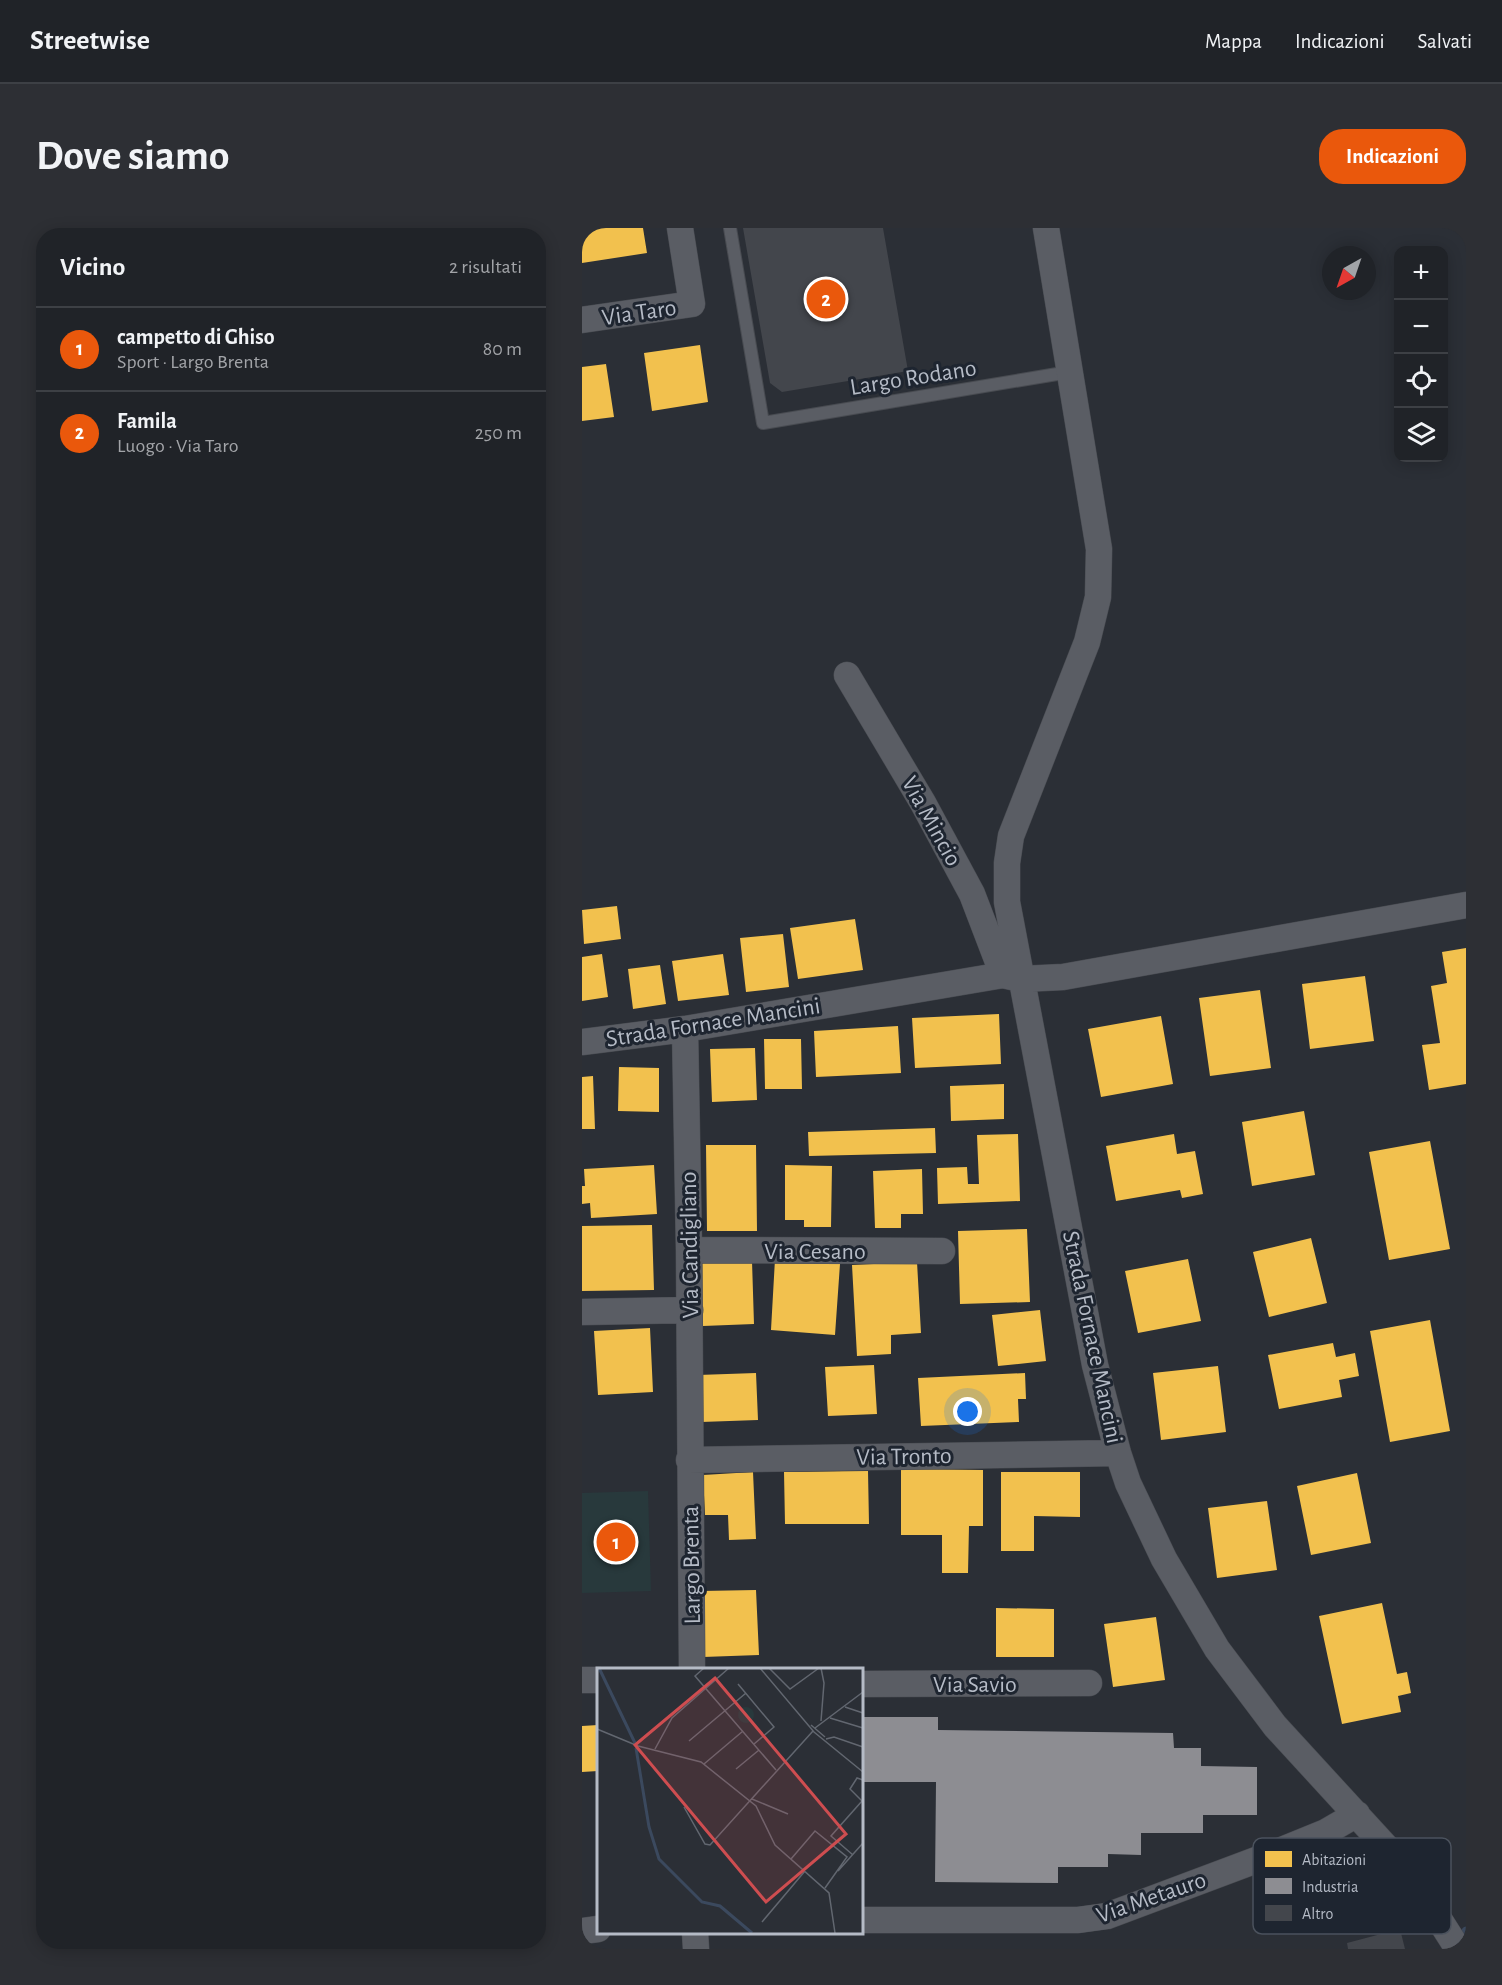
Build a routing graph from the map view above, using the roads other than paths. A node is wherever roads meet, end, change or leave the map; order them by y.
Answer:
1 (680, 228) edge
2 (730, 228) edge
3 (1046, 228) edge
4 (582, 320) edge
5 (1069, 372) junction
6 (847, 675) dead end
7 (1466, 905) edge
8 (1012, 977) junction
9 (685, 1029) junction
10 (582, 1042) edge
11 (689, 1250) junction
12 (942, 1251) dead end
13 (690, 1310) junction
14 (582, 1312) edge
15 (1118, 1453) junction
16 (689, 1460) junction
17 (692, 1668) edge
18 (1089, 1683) dead end
19 (862, 1684) edge
20 (1357, 1814) junction
21 (1311, 1838) edge
22 (1379, 1838) edge
23 (1253, 1861) edge
24 (862, 1920) edge
25 (597, 1929) edge
26 (582, 1931) edge

1 - 4 street, Via Taro
2 - 5 lane, Largo Rodano
3 - 5 street
5 - 8 street
6 - 8 street, Via Mincio
7 - 8 street, Strada Fornace Mancini
8 - 9 street, Strada Fornace Mancini
8 - 15 street, Strada Fornace Mancini
9 - 10 street, Strada Fornace Mancini
9 - 11 street, Via Candigliano
11 - 12 street, Via Cesano
11 - 13 street, Via Candigliano
13 - 14 street
13 - 16 street, Via Candigliano
15 - 16 street, Via Tronto
15 - 20 street, Strada Fornace Mancini
16 - 17 street, Largo Brenta
18 - 19 street, Via Savio
20 - 21 street, Via Metauro
20 - 22 street, Strada Fornace Mancini
23 - 24 street, Via Metauro
25 - 26 street

